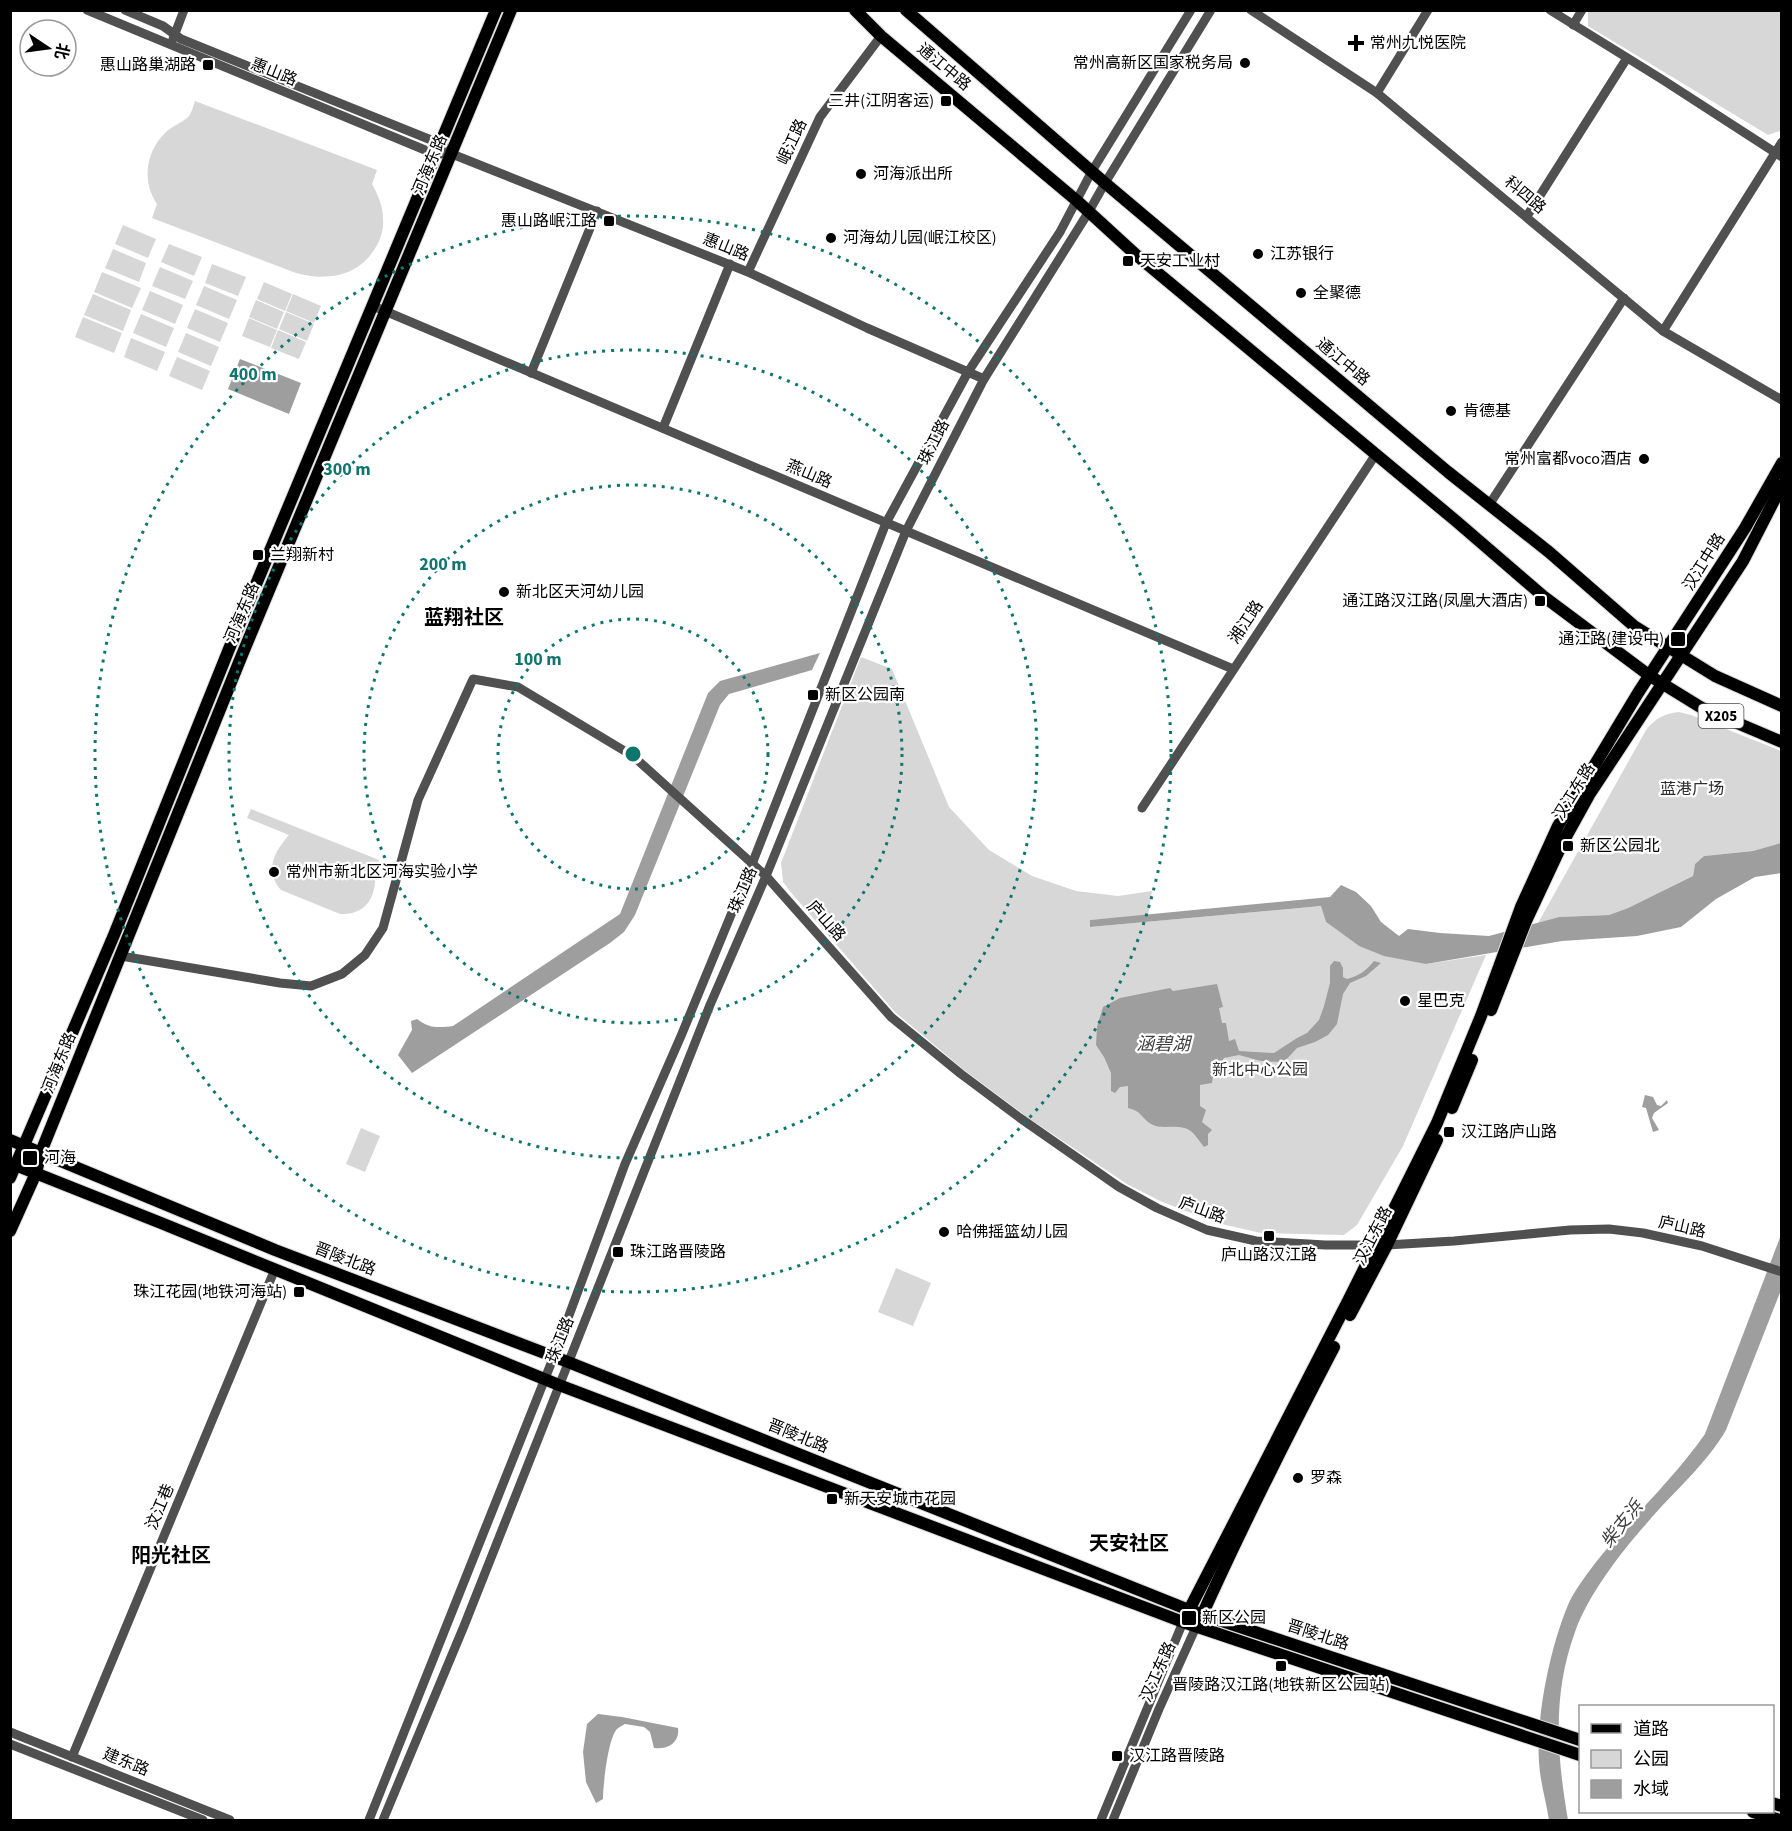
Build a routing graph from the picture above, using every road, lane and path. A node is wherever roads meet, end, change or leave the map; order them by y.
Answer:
1 (87, 10) edge
2 (125, 10) edge
3 (184, 10) edge
4 (496, 10) edge
5 (511, 10) edge
6 (855, 10) edge
7 (906, 10) edge
8 (1191, 10) edge
9 (1211, 10) edge
10 (1251, 10) edge
11 (1428, 10) edge
12 (1550, 10) edge
13 (1582, 10) edge
14 (1573, 25) junction
15 (175, 35) junction
16 (881, 36) junction
17 (171, 45) junction
18 (1627, 58) junction
19 (1377, 93) junction
20 (1782, 142) edge
21 (439, 149) junction
22 (452, 154) junction
23 (1778, 155) edge
24 (1092, 171) junction
25 (1105, 183) junction
26 (1076, 200) junction
27 (597, 211) junction
28 (1088, 213) junction
29 (1527, 216) junction
30 (730, 264) junction
31 (748, 272) junction
32 (1624, 298) junction
33 (373, 306) junction
34 (386, 312) junction
35 (1663, 331) junction
36 (968, 372) junction
37 (531, 373) junction
38 (984, 379) junction
39 (1782, 400) edge
40 (663, 428) junction
41 (1376, 454) junction
42 (1782, 463) edge
43 (1782, 485) edge
44 (1489, 505) junction
45 (886, 523) junction
46 (906, 531) junction
47 (1668, 648) junction
48 (1680, 655) junction
49 (1233, 669) junction
50 (1670, 672) joint
51 (1650, 676) junction
52 (1663, 684) junction
53 (1782, 706) edge
54 (1782, 742) edge
55 (1142, 808) dead end
56 (752, 864) junction
57 (766, 876) junction
58 (1520, 923) junction
59 (121, 956) junction
60 (10, 1140) edge
61 (24, 1146) junction
62 (41, 1152) junction
63 (13, 1165) edge
64 (36, 1173) junction
65 (10, 1178) edge
66 (10, 1231) edge
67 (1381, 1246) junction
68 (275, 1269) junction
69 (1782, 1272) edge
70 (554, 1356) junction
71 (568, 1362) junction
72 (545, 1379) junction
73 (559, 1385) junction
74 (1189, 1610) junction
75 (1202, 1614) junction
76 (1183, 1622) junction
77 (1196, 1627) junction
78 (10, 1732) edge
79 (1579, 1739) edge
80 (10, 1744) edge
81 (1579, 1754) edge
82 (72, 1757) junction
83 (1756, 1813) edge
84 (203, 1821) edge
85 (230, 1821) edge
86 (369, 1821) edge
87 (383, 1821) edge
88 (1101, 1821) edge
89 (1113, 1821) edge
90 (1780, 1821) edge

1 - 17 street, 惠山路
2 - 15 street, 惠山路
3 - 15 street
4 - 21 main road, 河海东路
5 - 22 main road, 河海东路
6 - 16 main road, 通江中路
7 - 24 main road, 通江中路
8 - 24 street, 珠江路
9 - 25 street, 珠江路
10 - 19 street, 科四路
11 - 19 street
12 - 14 street
13 - 14 street
14 - 18 street
15 - 17 street
15 - 21 street, 惠山路
16 - 26 main road, 通江中路
16 - 31 street, 岷江路
17 - 21 street, 惠山路
18 - 23 street
18 - 29 street
19 - 29 street, 科四路
20 - 23 street
21 - 22 street, 惠山路
21 - 33 main road, 河海东路
22 - 27 street, 惠山路
22 - 34 main road, 河海东路
23 - 35 street
24 - 25 main road, 通江中路
24 - 26 street, 珠江路
25 - 28 street, 珠江路
25 - 44 main road, 通江中路
26 - 28 main road, 通江中路
26 - 36 street, 珠江路
27 - 30 street, 惠山路
27 - 37 street
28 - 38 street, 珠江路
28 - 41 main road, 通江中路
29 - 32 street, 科四路
30 - 31 street, 惠山路
30 - 40 street
31 - 36 street, 惠山路
32 - 35 street, 科四路
32 - 44 street
33 - 34 street, 燕山路
33 - 61 main road, 河海东路
34 - 37 street, 燕山路
34 - 59 main road, 河海东路
35 - 39 street, 科四路
36 - 38 street, 惠山路
36 - 45 street, 珠江路
37 - 40 street, 燕山路
38 - 46 street, 珠江路
40 - 45 street, 燕山路
41 - 49 street, 湘江路
41 - 51 main road, 通江中路
42 - 47 main road, 汉江中路
43 - 48 main road, 汉江中路
44 - 47 main road, 通江中路
45 - 46 street, 燕山路
45 - 56 street, 珠江路
46 - 49 street, 燕山路
46 - 57 street, 珠江路
47 - 48 main road, 通江中路
47 - 51 main road, 汉江中路
48 - 50 main road, 汉江中路
48 - 53 main road, 通江中路 / X205
49 - 55 street, 湘江路
50 - 52 main road, 汉江东路
51 - 52 main road, 通江中路
51 - 58 main road, 汉江东路
52 - 54 main road, X205
52 - 58 main road, 汉江东路
56 - 57 street, 庐山路
56 - 59 street, 庐山路
56 - 70 street, 珠江路
57 - 67 street, 庐山路
57 - 71 street, 珠江路
58 - 67 main road, 汉江东路
59 - 62 main road, 河海东路
60 - 61 main road, 晋陵北路
61 - 62 main road, 晋陵北路
61 - 63 main road, 河海东路
62 - 64 main road, 河海东路
62 - 70 main road, 晋陵北路
63 - 64 main road, 晋陵北路
63 - 65 main road, 河海东路
64 - 66 main road, 河海东路
64 - 68 main road, 晋陵北路
67 - 69 street, 庐山路
67 - 74 main road, 汉江东路
67 - 75 main road, 汉江东路
68 - 72 main road, 晋陵北路
68 - 82 street, 汶江巷
70 - 71 main road, 晋陵北路
70 - 72 street, 珠江路
71 - 73 street, 珠江路
71 - 74 main road, 晋陵北路
72 - 73 main road, 晋陵北路
72 - 86 street, 珠江路
73 - 76 main road, 晋陵北路
73 - 87 street, 珠江路
74 - 75 main road, 晋陵北路
74 - 76 main road, 汉江东路
75 - 77 main road, 汉江东路
75 - 79 main road, 晋陵北路
76 - 77 main road, 晋陵北路
76 - 88 street, 汉江东路
77 - 81 main road, 晋陵北路
77 - 89 street, 汉江东路
78 - 82 street, 建东路
80 - 84 street, 建东路
82 - 85 street, 建东路
83 - 90 main road

